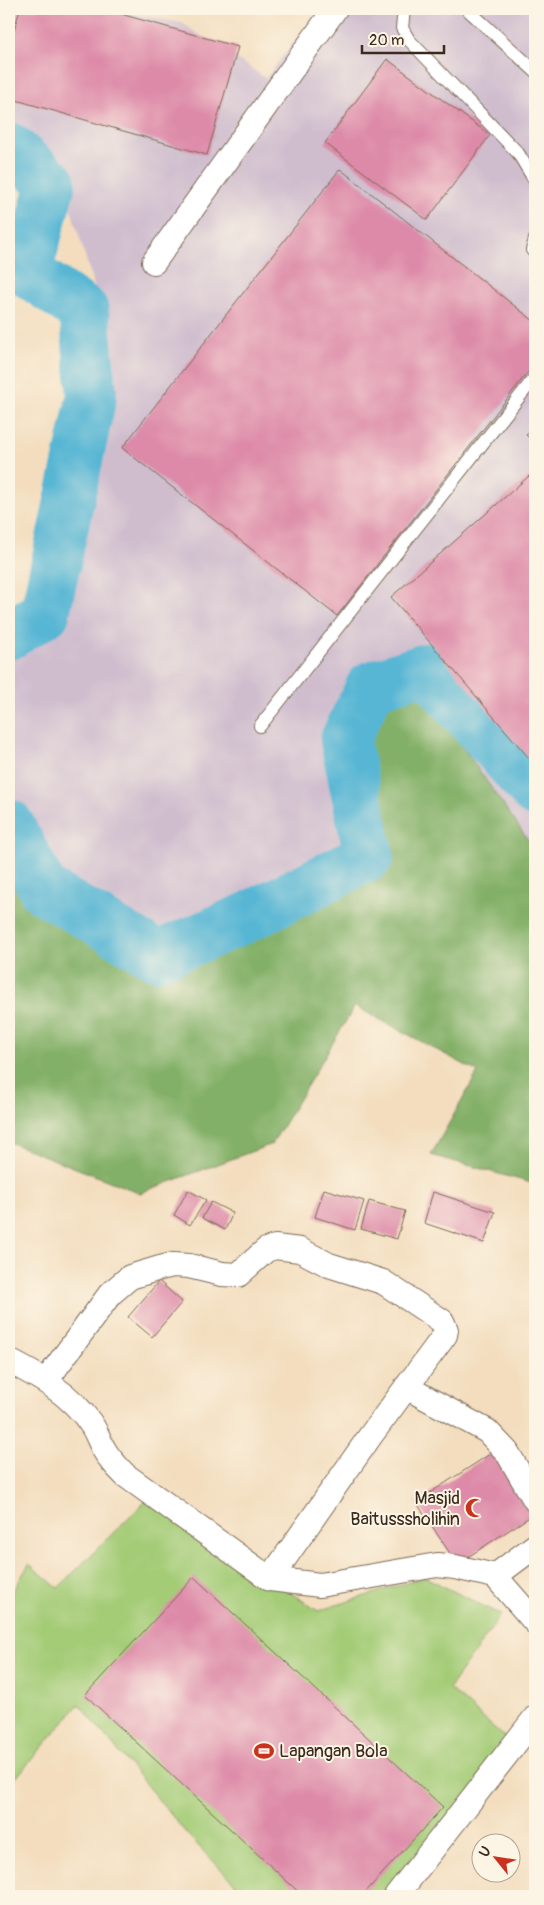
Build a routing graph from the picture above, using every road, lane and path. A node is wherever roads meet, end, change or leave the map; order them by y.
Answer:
1 (335, 9) edge
2 (404, 9) edge
3 (467, 9) edge
4 (535, 71) edge
5 (535, 180) edge
6 (154, 262) dead end
7 (535, 377) edge
8 (260, 726) dead end
9 (9, 1361) edge
10 (46, 1381) junction
11 (406, 1387) junction
12 (535, 1500) edge
13 (535, 1546) edge
14 (495, 1576) junction
15 (270, 1578) junction
16 (535, 1622) edge
17 (535, 1718) edge
18 (396, 1896) edge

1 - 6 street
2 - 5 lane
3 - 4 lane
7 - 8 lane
9 - 10 street
10 - 11 street
10 - 15 street
11 - 12 street
11 - 15 street
13 - 14 street
14 - 15 street
14 - 16 street
17 - 18 street

